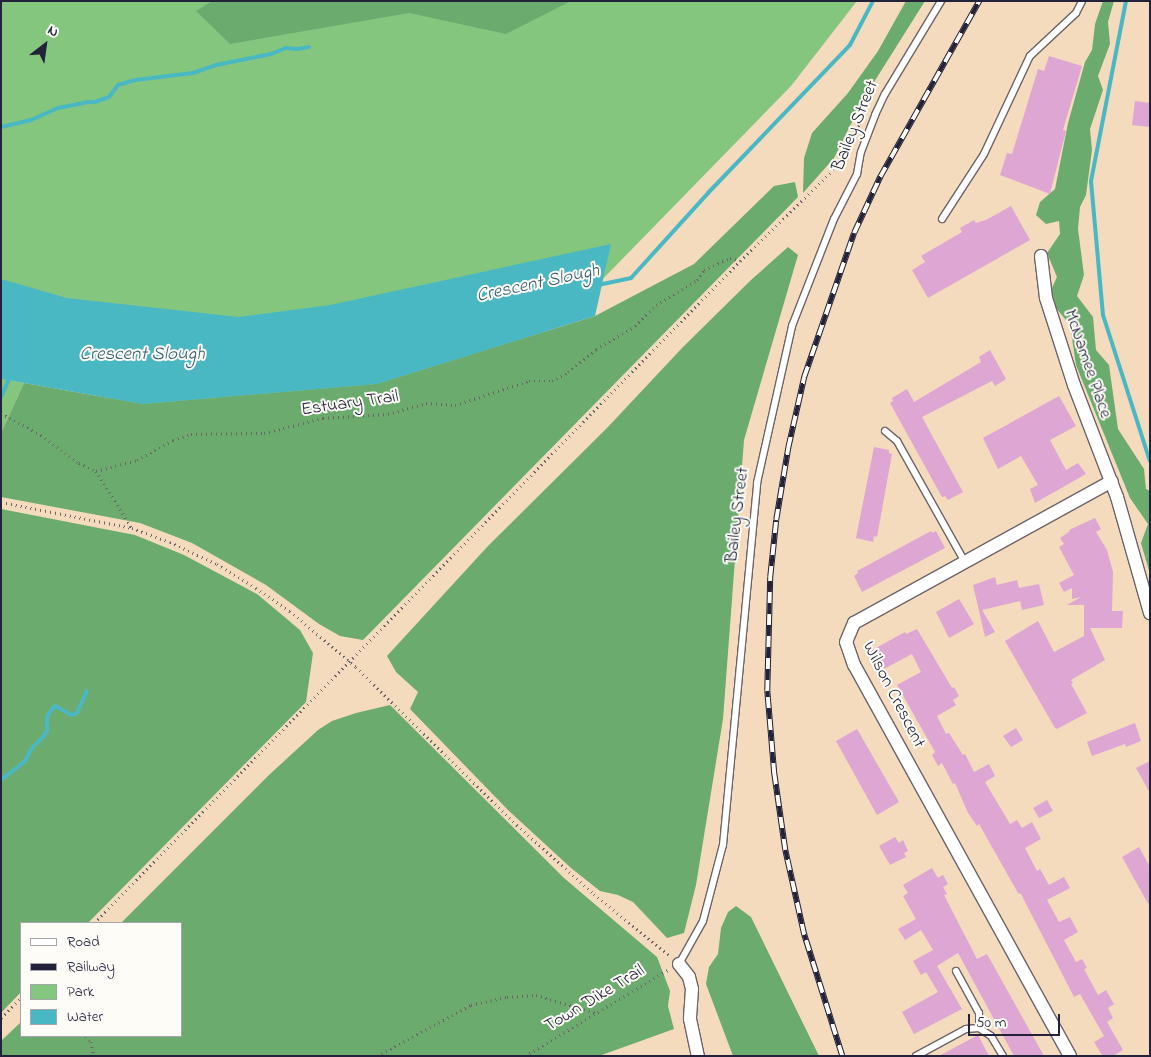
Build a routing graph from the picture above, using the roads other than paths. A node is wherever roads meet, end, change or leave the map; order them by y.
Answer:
1 (941, 1) edge
2 (1082, 1) edge
3 (942, 218) dead end
4 (1041, 256) dead end
5 (885, 431) dead end
6 (1112, 480) junction
7 (965, 562) junction
8 (1150, 613) edge
9 (679, 964) joint
10 (956, 972) dead end
11 (979, 1028) junction
12 (698, 1056) edge
13 (916, 1056) edge
14 (1004, 1056) edge
15 (1070, 1056) edge

1 - 9 lane, Bailey Street
2 - 3 lane
4 - 6 street, McNamee Place
5 - 7 lane
6 - 7 street, Wilson Crescent
6 - 8 street
7 - 15 street, Wilson Crescent
9 - 12 street
10 - 11 lane
11 - 13 lane
11 - 14 lane

